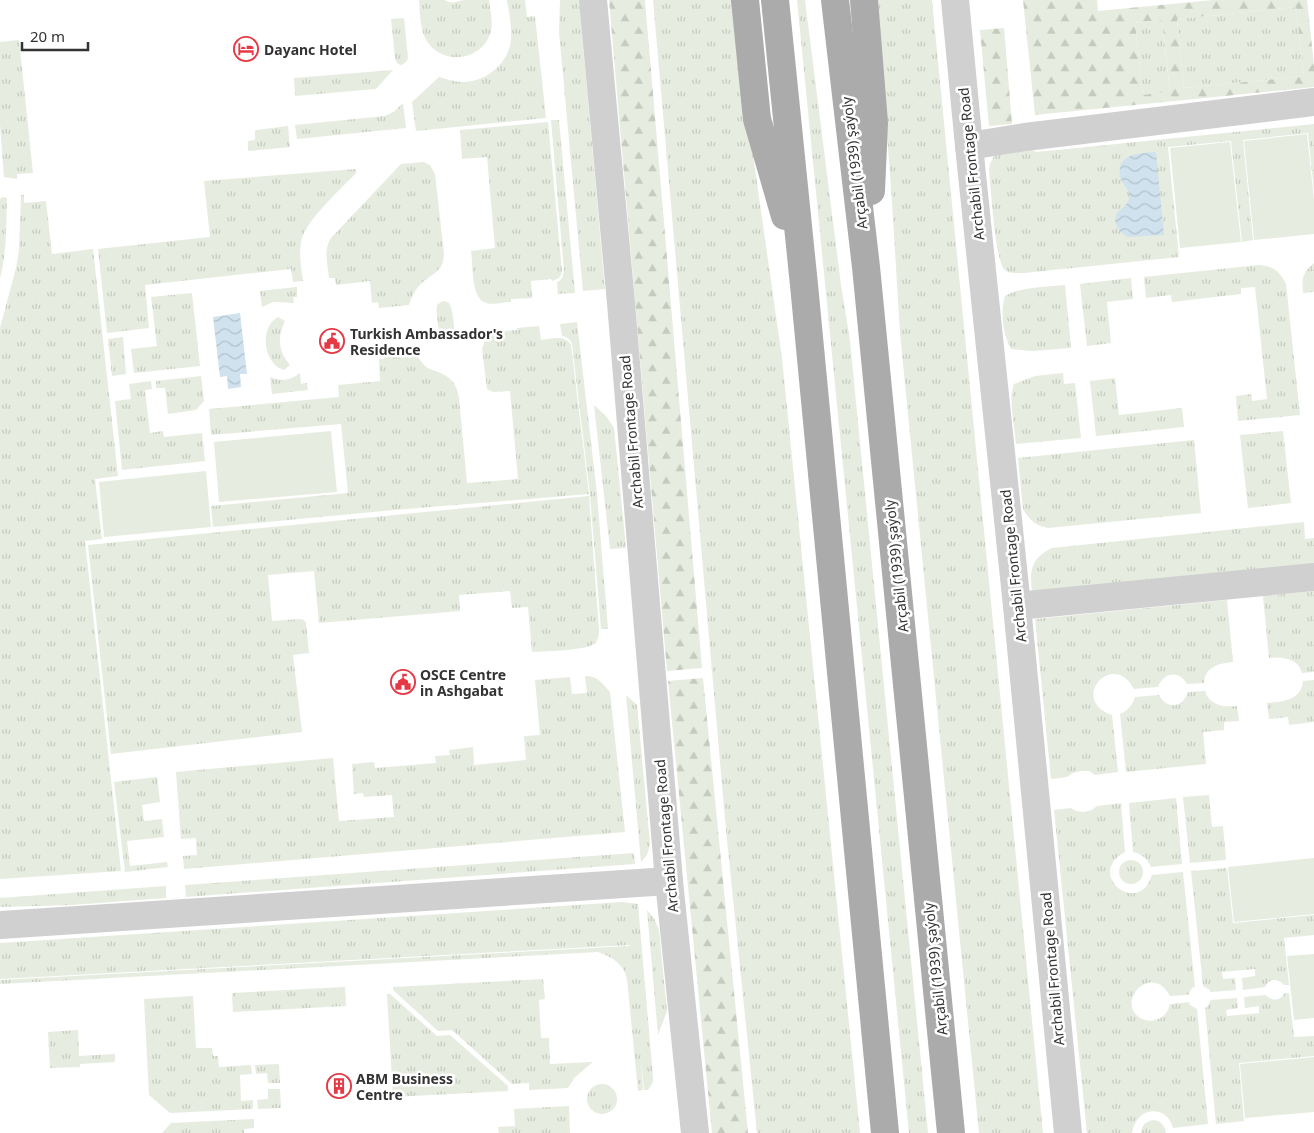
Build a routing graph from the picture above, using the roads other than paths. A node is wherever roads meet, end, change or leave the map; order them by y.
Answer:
1 (592, 0) edge
2 (745, 0) edge
3 (775, 0) edge
4 (836, 0) edge
5 (864, 0) edge
6 (955, 0) edge
7 (1314, 102) edge
8 (968, 146) junction
9 (866, 267) junction
10 (804, 284) junction
11 (1314, 577) edge
12 (1017, 606) junction
13 (669, 881) junction
14 (0, 925) edge
15 (694, 1133) edge
16 (885, 1133) edge
17 (951, 1133) edge
18 (1068, 1133) edge

1 - 13 street, Archabil Frontage Road
2 - 10 main road
3 - 10 main road
4 - 9 main road, Arçabil (1939) şaýoly
5 - 9 main road
6 - 8 street, Archabil Frontage Road
7 - 8 street
8 - 12 street, Archabil Frontage Road
9 - 17 main road, Arçabil (1939) şaýoly
10 - 16 main road
11 - 12 street
12 - 18 street, Archabil Frontage Road
13 - 14 street
13 - 15 street, Archabil Frontage Road

